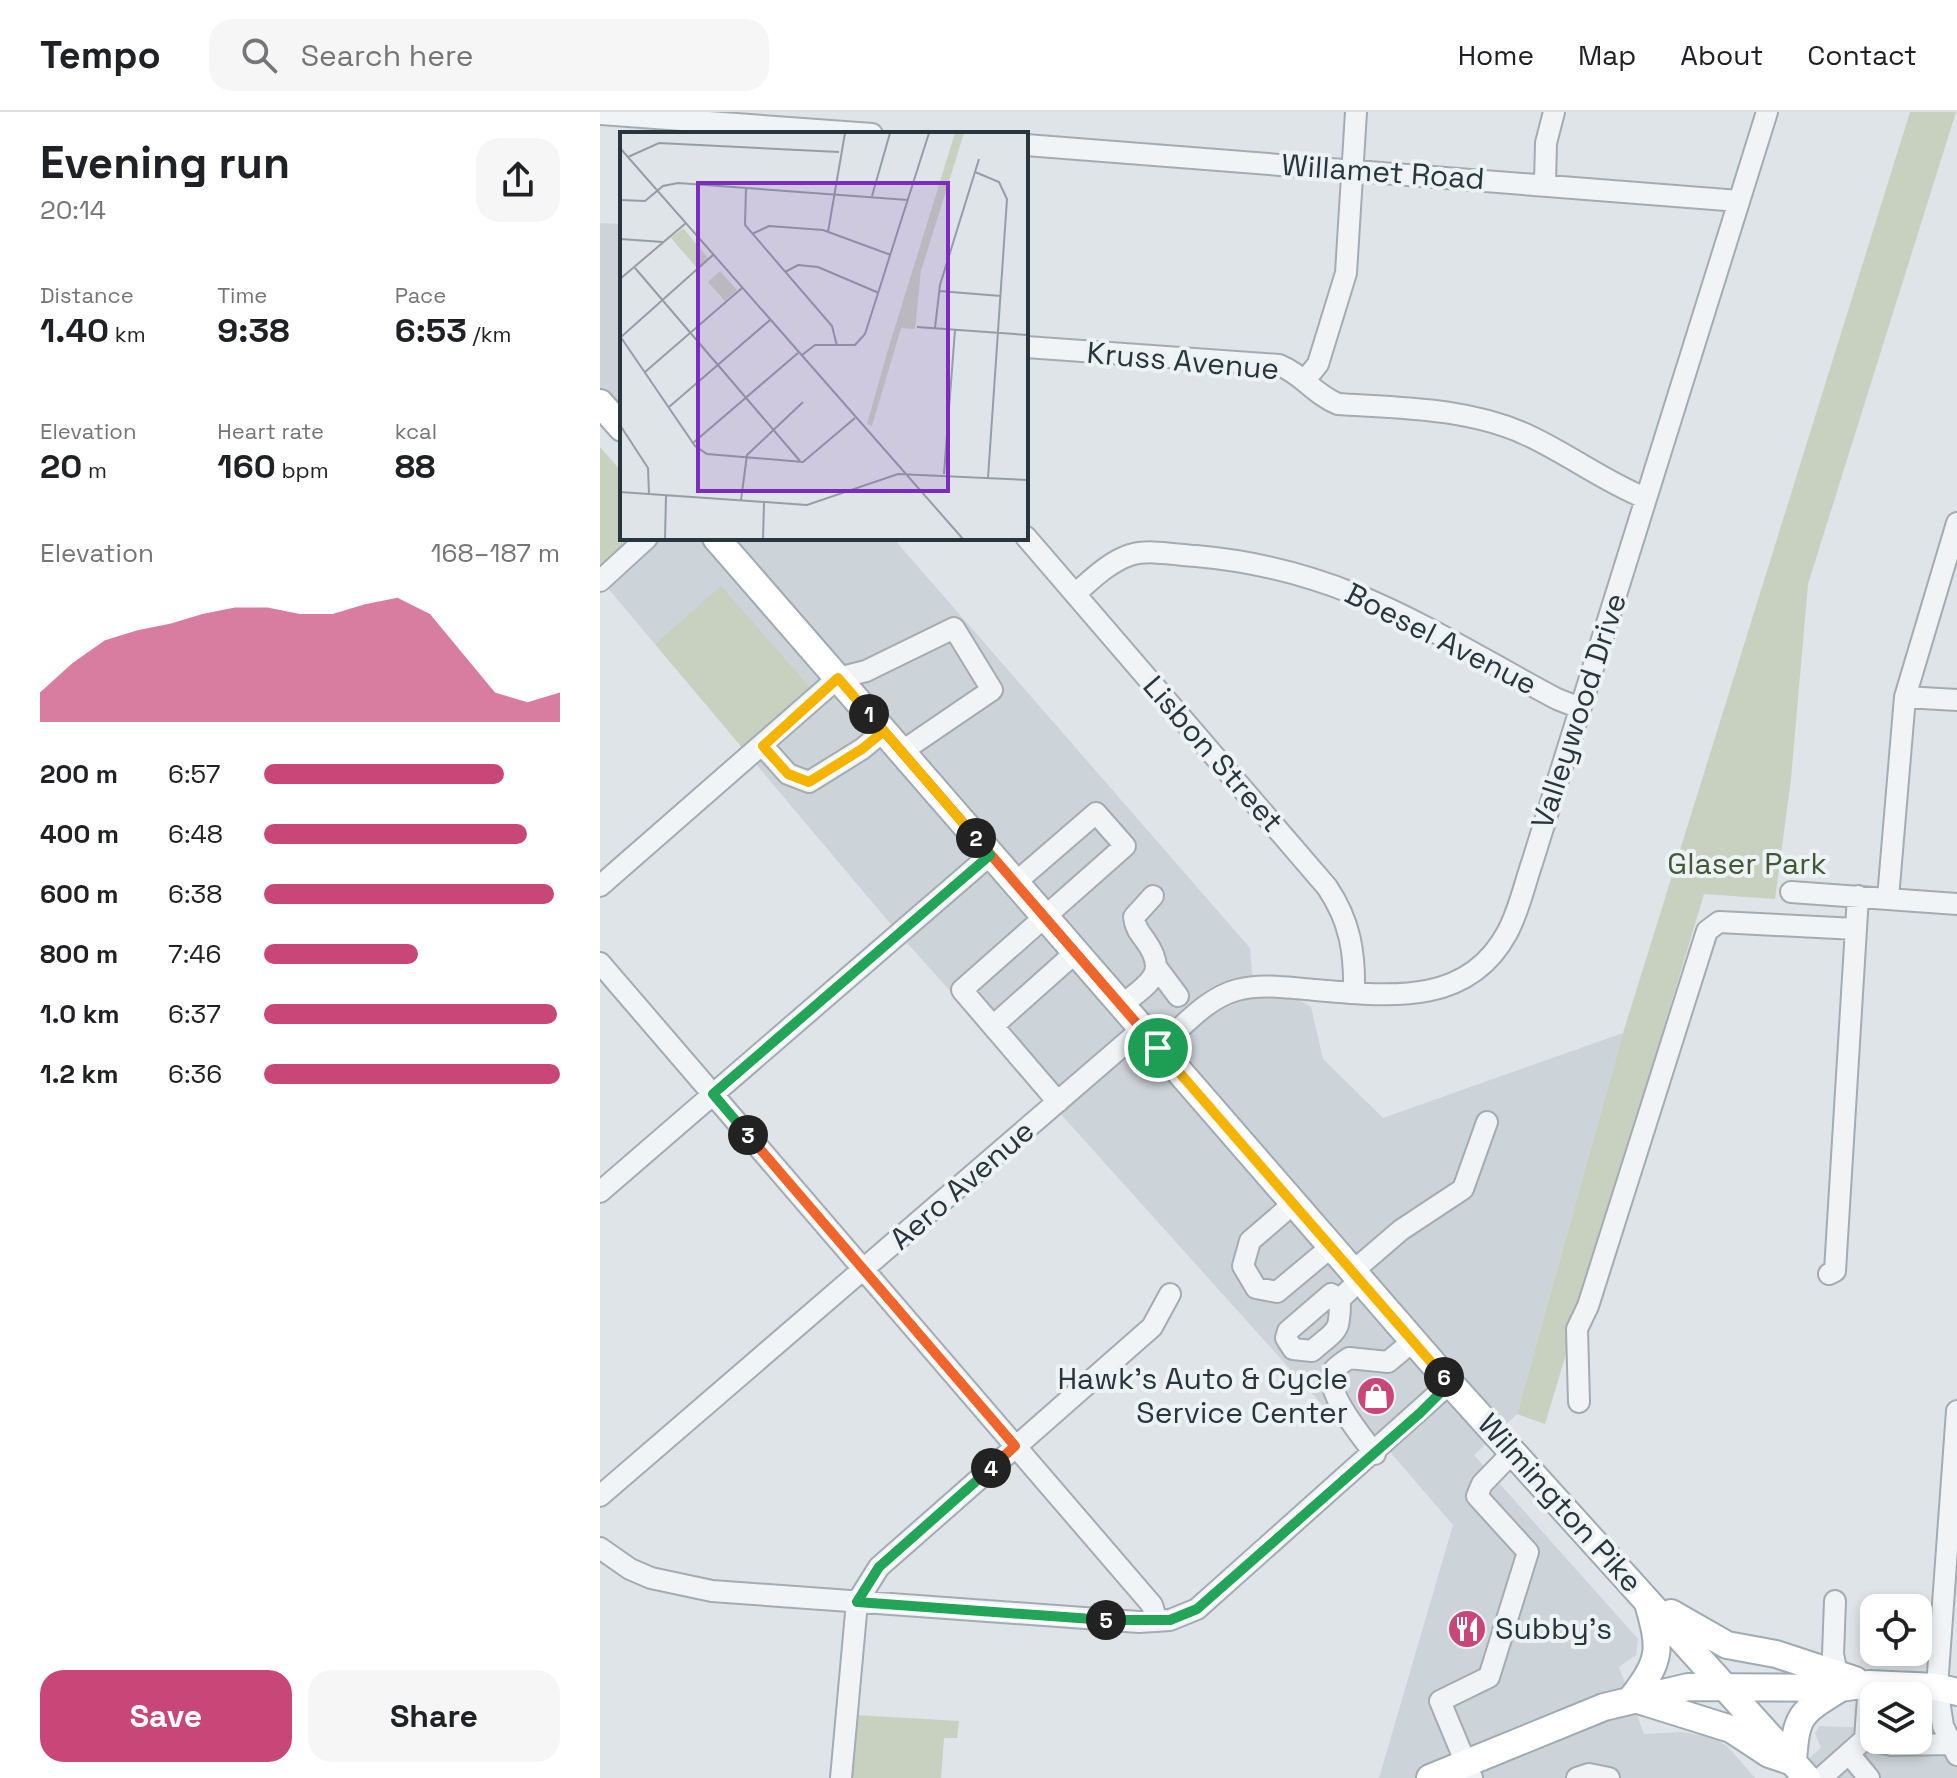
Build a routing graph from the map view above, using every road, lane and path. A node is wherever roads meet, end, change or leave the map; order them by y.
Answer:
1 (1356, 112) edge
2 (1554, 112) edge
3 (1767, 112) edge
4 (600, 114) edge
5 (836, 132) edge
6 (1028, 145) edge
7 (1353, 170) junction
8 (1545, 183) junction
9 (1739, 201) junction
10 (1028, 347) edge
11 (1306, 379) junction
12 (600, 403) edge
13 (620, 426) edge
14 (1645, 498) junction
15 (1957, 523) edge
16 (1028, 539) edge
17 (645, 540) edge
18 (718, 540) edge
19 (600, 581) edge
20 (1075, 594) junction
21 (838, 678) junction
22 (1905, 697) junction
23 (1957, 700) edge
24 (1580, 708) junction
25 (884, 731) junction
26 (763, 746) junction
27 (901, 752) junction
28 (990, 855) junction
29 (1015, 883) junction
30 (600, 886) edge
31 (1791, 892) dead end
32 (1153, 896) dead end
33 (1858, 896) junction
34 (1888, 898) junction
35 (1957, 904) edge
36 (1043, 915) junction
37 (1856, 929) junction
38 (1075, 953) junction
39 (600, 963) edge
40 (1157, 968) junction
41 (1354, 993) junction
42 (1178, 996) dead end
43 (1121, 1006) junction
44 (993, 1026) junction
45 (1150, 1038) junction
46 (713, 1094) junction
47 (1058, 1102) junction
48 (1487, 1122) dead end
49 (600, 1192) edge
50 (1293, 1204) junction
51 (1331, 1247) junction
52 (864, 1269) junction
53 (1829, 1274) dead end
54 (1356, 1276) junction
55 (1170, 1294) dead end
56 (1332, 1299) junction
57 (1413, 1341) junction
58 (1450, 1383) junction
59 (1579, 1402) dead end
60 (1957, 1411) edge
61 (1015, 1446) junction
62 (1513, 1452) junction
63 (1375, 1454) junction
64 (600, 1496) edge
65 (600, 1548) edge
66 (1647, 1600) junction
67 (1835, 1601) dead end
68 (857, 1602) junction
69 (1157, 1621) junction
70 (1839, 1681) junction
71 (1860, 1683) edge
72 (1727, 1687) junction
73 (1947, 1689) edge
74 (1632, 1698) junction
75 (1860, 1744) edge
76 (1932, 1748) edge
77 (1954, 1750) edge
78 (1850, 1755) junction
79 (1800, 1770) edge
80 (1470, 1772) edge
81 (841, 1778) edge
82 (1430, 1778) edge
83 (1577, 1778) edge
84 (1609, 1778) edge
85 (1821, 1778) edge
86 (1869, 1778) edge

1 - 7 street
2 - 8 street
3 - 9 street, Valleywood Drive
4 - 5 street
6 - 7 street, Willamet Road
7 - 8 street, Willamet Road
7 - 11 street
8 - 9 street, Willamet Road
9 - 14 street, Valleywood Drive
10 - 11 street, Kruss Avenue
11 - 14 street, Kruss Avenue
12 - 13 main road
14 - 24 street, Valleywood Drive
15 - 22 street
16 - 20 street, Lisbon Street
17 - 19 street
18 - 21 main road, Wilmington Pike
20 - 24 street, Boesel Avenue
20 - 41 street, Lisbon Street
21 - 25 main road, Wilmington Pike
21 - 26 street
21 - 27 street
22 - 23 street
22 - 34 street
24 - 41 street, Valleywood Drive
25 - 26 street
25 - 27 main road, Wilmington Pike
26 - 30 street
27 - 28 main road, Wilmington Pike
28 - 29 main road, Wilmington Pike
28 - 46 street
29 - 36 main road, Wilmington Pike
29 - 36 street
31 - 33 street
32 - 40 street
33 - 34 street
33 - 37 street
34 - 35 street
36 - 38 main road, Wilmington Pike
36 - 44 street
37 - 53 street
37 - 59 street
38 - 43 main road, Wilmington Pike
38 - 44 street
39 - 46 street
40 - 42 street
40 - 43 street
41 - 45 street, Valleywood Drive
43 - 45 main road, Wilmington Pike
44 - 47 street
45 - 47 street, Aero Avenue
45 - 50 main road, Wilmington Pike
46 - 49 street
46 - 52 street
47 - 52 street, Aero Avenue
48 - 54 street
50 - 51 main road, Wilmington Pike
50 - 51 street
51 - 54 main road, Wilmington Pike
52 - 61 street
52 - 64 street, Aero Avenue
54 - 56 street
54 - 57 main road, Wilmington Pike
55 - 61 street
56 - 56 street
57 - 58 main road, Wilmington Pike
57 - 63 street
58 - 62 main road, Wilmington Pike
58 - 63 street
60 - 73 street
61 - 68 street
61 - 69 street
62 - 66 main road, Wilmington Pike
62 - 80 street
63 - 69 street
65 - 68 street
66 - 70 main road
66 - 72 main road, Wilmington Pike
66 - 74 main road
67 - 70 street
68 - 69 street
68 - 81 street
70 - 71 main road
70 - 72 main road
70 - 79 main road
72 - 74 main road
72 - 79 main road, Wilmington Pike
73 - 77 street
74 - 79 main road
74 - 80 main road
75 - 78 street
76 - 77 street
78 - 85 street
78 - 86 street
80 - 82 main road
83 - 84 street

